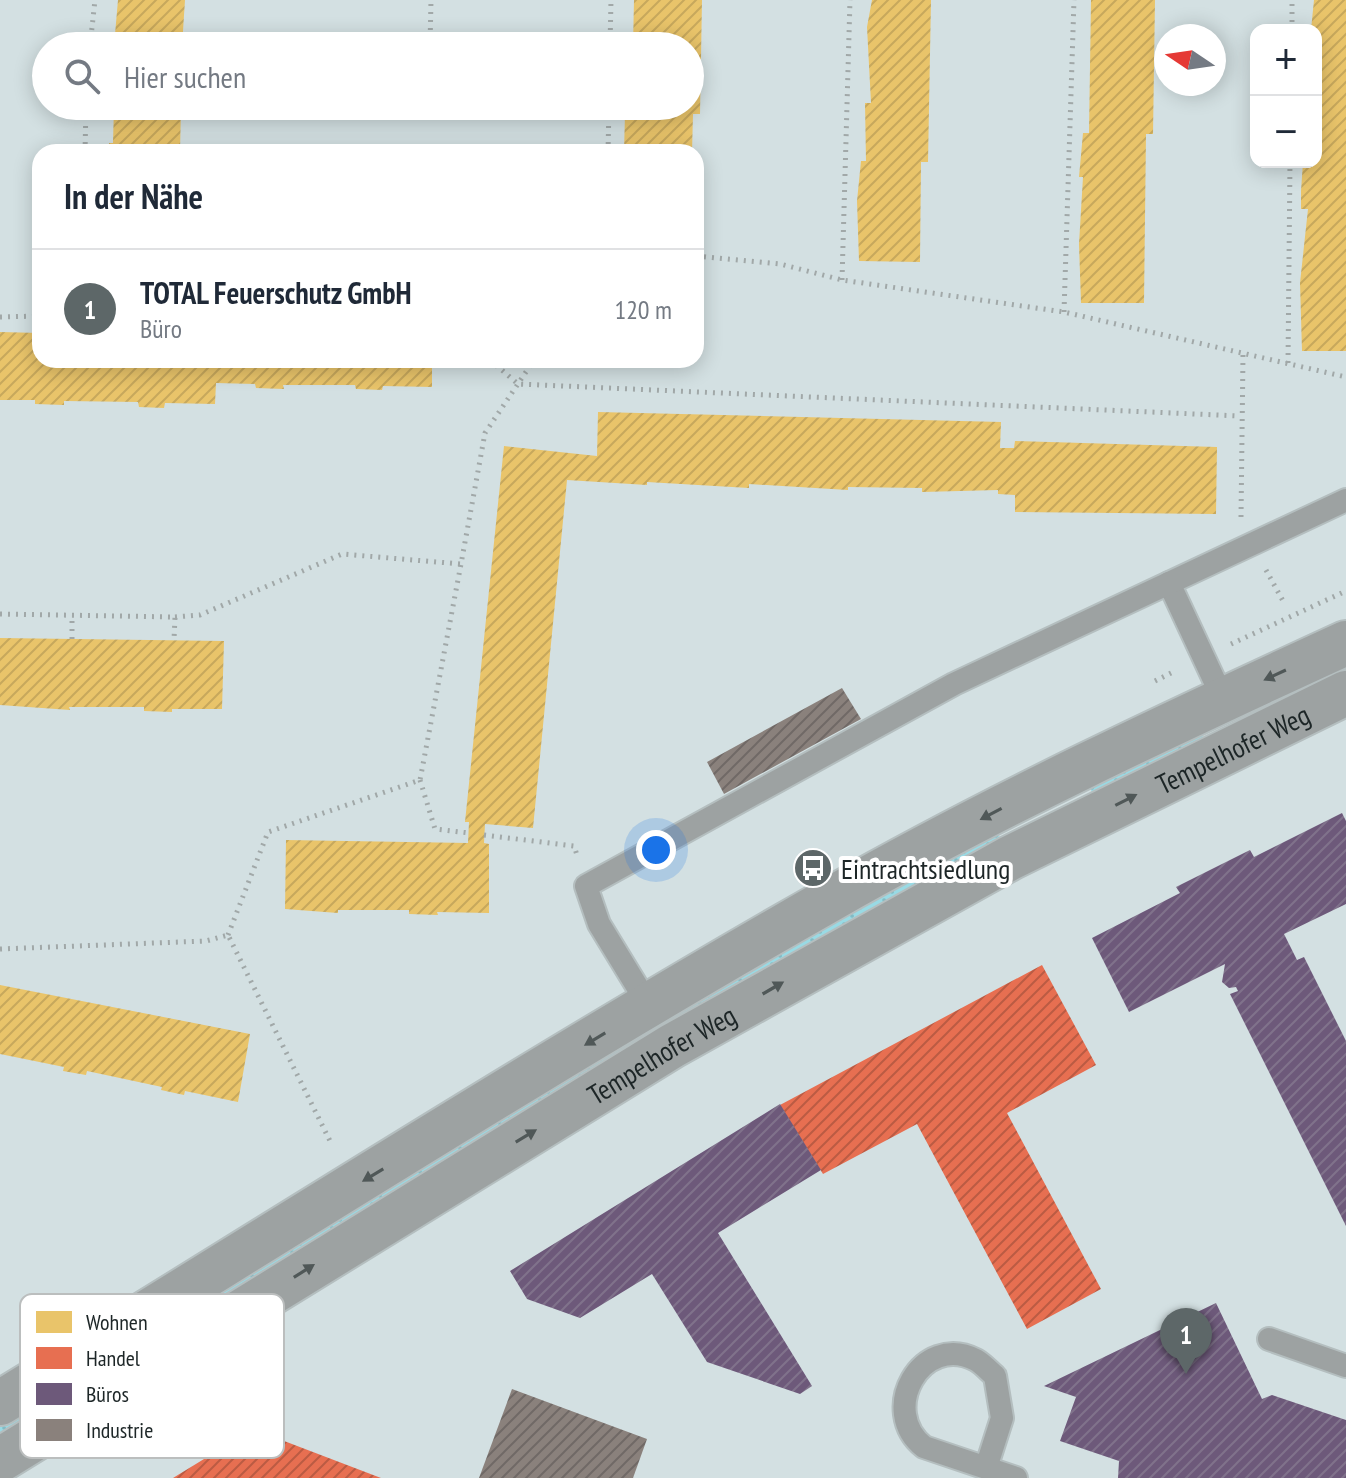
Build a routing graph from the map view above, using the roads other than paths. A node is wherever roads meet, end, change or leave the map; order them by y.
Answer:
1 (1346, 500) edge
2 (1169, 583) junction
3 (1346, 643) edge
4 (1346, 693) edge
5 (1223, 699) junction
6 (1052, 783) junction
7 (1075, 826) junction
8 (649, 1006) junction
9 (178, 1294) edge
10 (269, 1294) edge
11 (1269, 1339) dead end
12 (1346, 1366) edge
13 (20, 1391) edge
14 (0, 1403) edge
15 (20, 1448) edge
16 (0, 1460) edge
17 (986, 1468) junction
18 (1016, 1478) edge

1 - 2 lane
2 - 5 lane, Tempelhofer Weg
2 - 8 lane, Tempelhofer Weg
3 -> 5 street, Tempelhofer Weg
7 -> 4 street, Tempelhofer Weg
5 - 6 street, Tempelhofer Weg
6 - 7 street
6 -> 8 street, Tempelhofer Weg
10 -> 7 street, Tempelhofer Weg
8 -> 9 street, Tempelhofer Weg
11 - 12 lane
13 -> 14 street, Tempelhofer Weg
16 -> 15 street, Tempelhofer Weg
17 - 17 lane
17 - 18 lane

